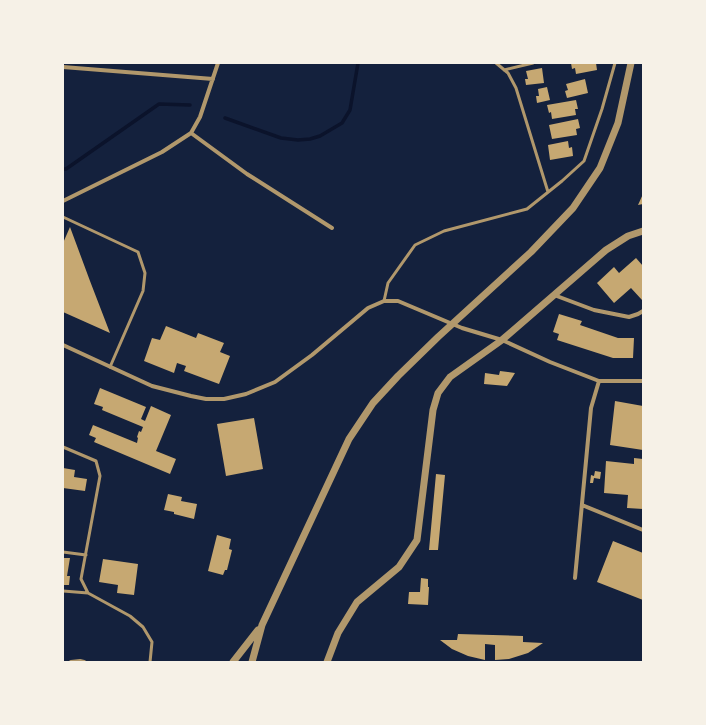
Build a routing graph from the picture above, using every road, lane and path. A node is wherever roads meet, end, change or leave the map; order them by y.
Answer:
1 (218, 63) edge
2 (496, 63) edge
3 (533, 63) edge
4 (615, 63) edge
5 (631, 63) edge
6 (63, 67) edge
7 (504, 70) junction
8 (213, 78) junction
9 (191, 133) junction
10 (548, 192) junction
11 (63, 201) edge
12 (63, 217) edge
13 (332, 228) dead end
14 (643, 230) edge
15 (554, 295) junction
16 (384, 301) junction
17 (643, 311) edge
18 (502, 340) junction
19 (63, 345) edge
20 (110, 367) junction
21 (599, 381) junction
22 (643, 381) edge
23 (63, 447) edge
24 (582, 505) junction
25 (643, 530) edge
26 (63, 552) edge
27 (86, 555) junction
28 (575, 578) dead end
29 (63, 591) edge
30 (88, 593) junction
31 (262, 626) junction
32 (71, 662) edge
33 (84, 662) edge
34 (150, 662) edge
35 (234, 662) edge
36 (252, 662) edge
37 (327, 662) edge

1 - 8 street
2 - 7 lane
3 - 7 lane
4 - 10 lane
5 - 31 street
6 - 8 street
7 - 10 lane
8 - 9 street
9 - 11 street
9 - 13 street
10 - 16 lane
12 - 20 lane
14 - 15 street
15 - 17 street
15 - 18 street
16 - 18 street
16 - 20 street
18 - 21 street
18 - 37 street
19 - 20 street
21 - 22 street
21 - 24 street
23 - 27 lane
24 - 25 street
24 - 28 street
26 - 27 lane
27 - 30 lane
29 - 30 lane
30 - 34 lane
31 - 35 street
31 - 36 street
32 - 33 street

